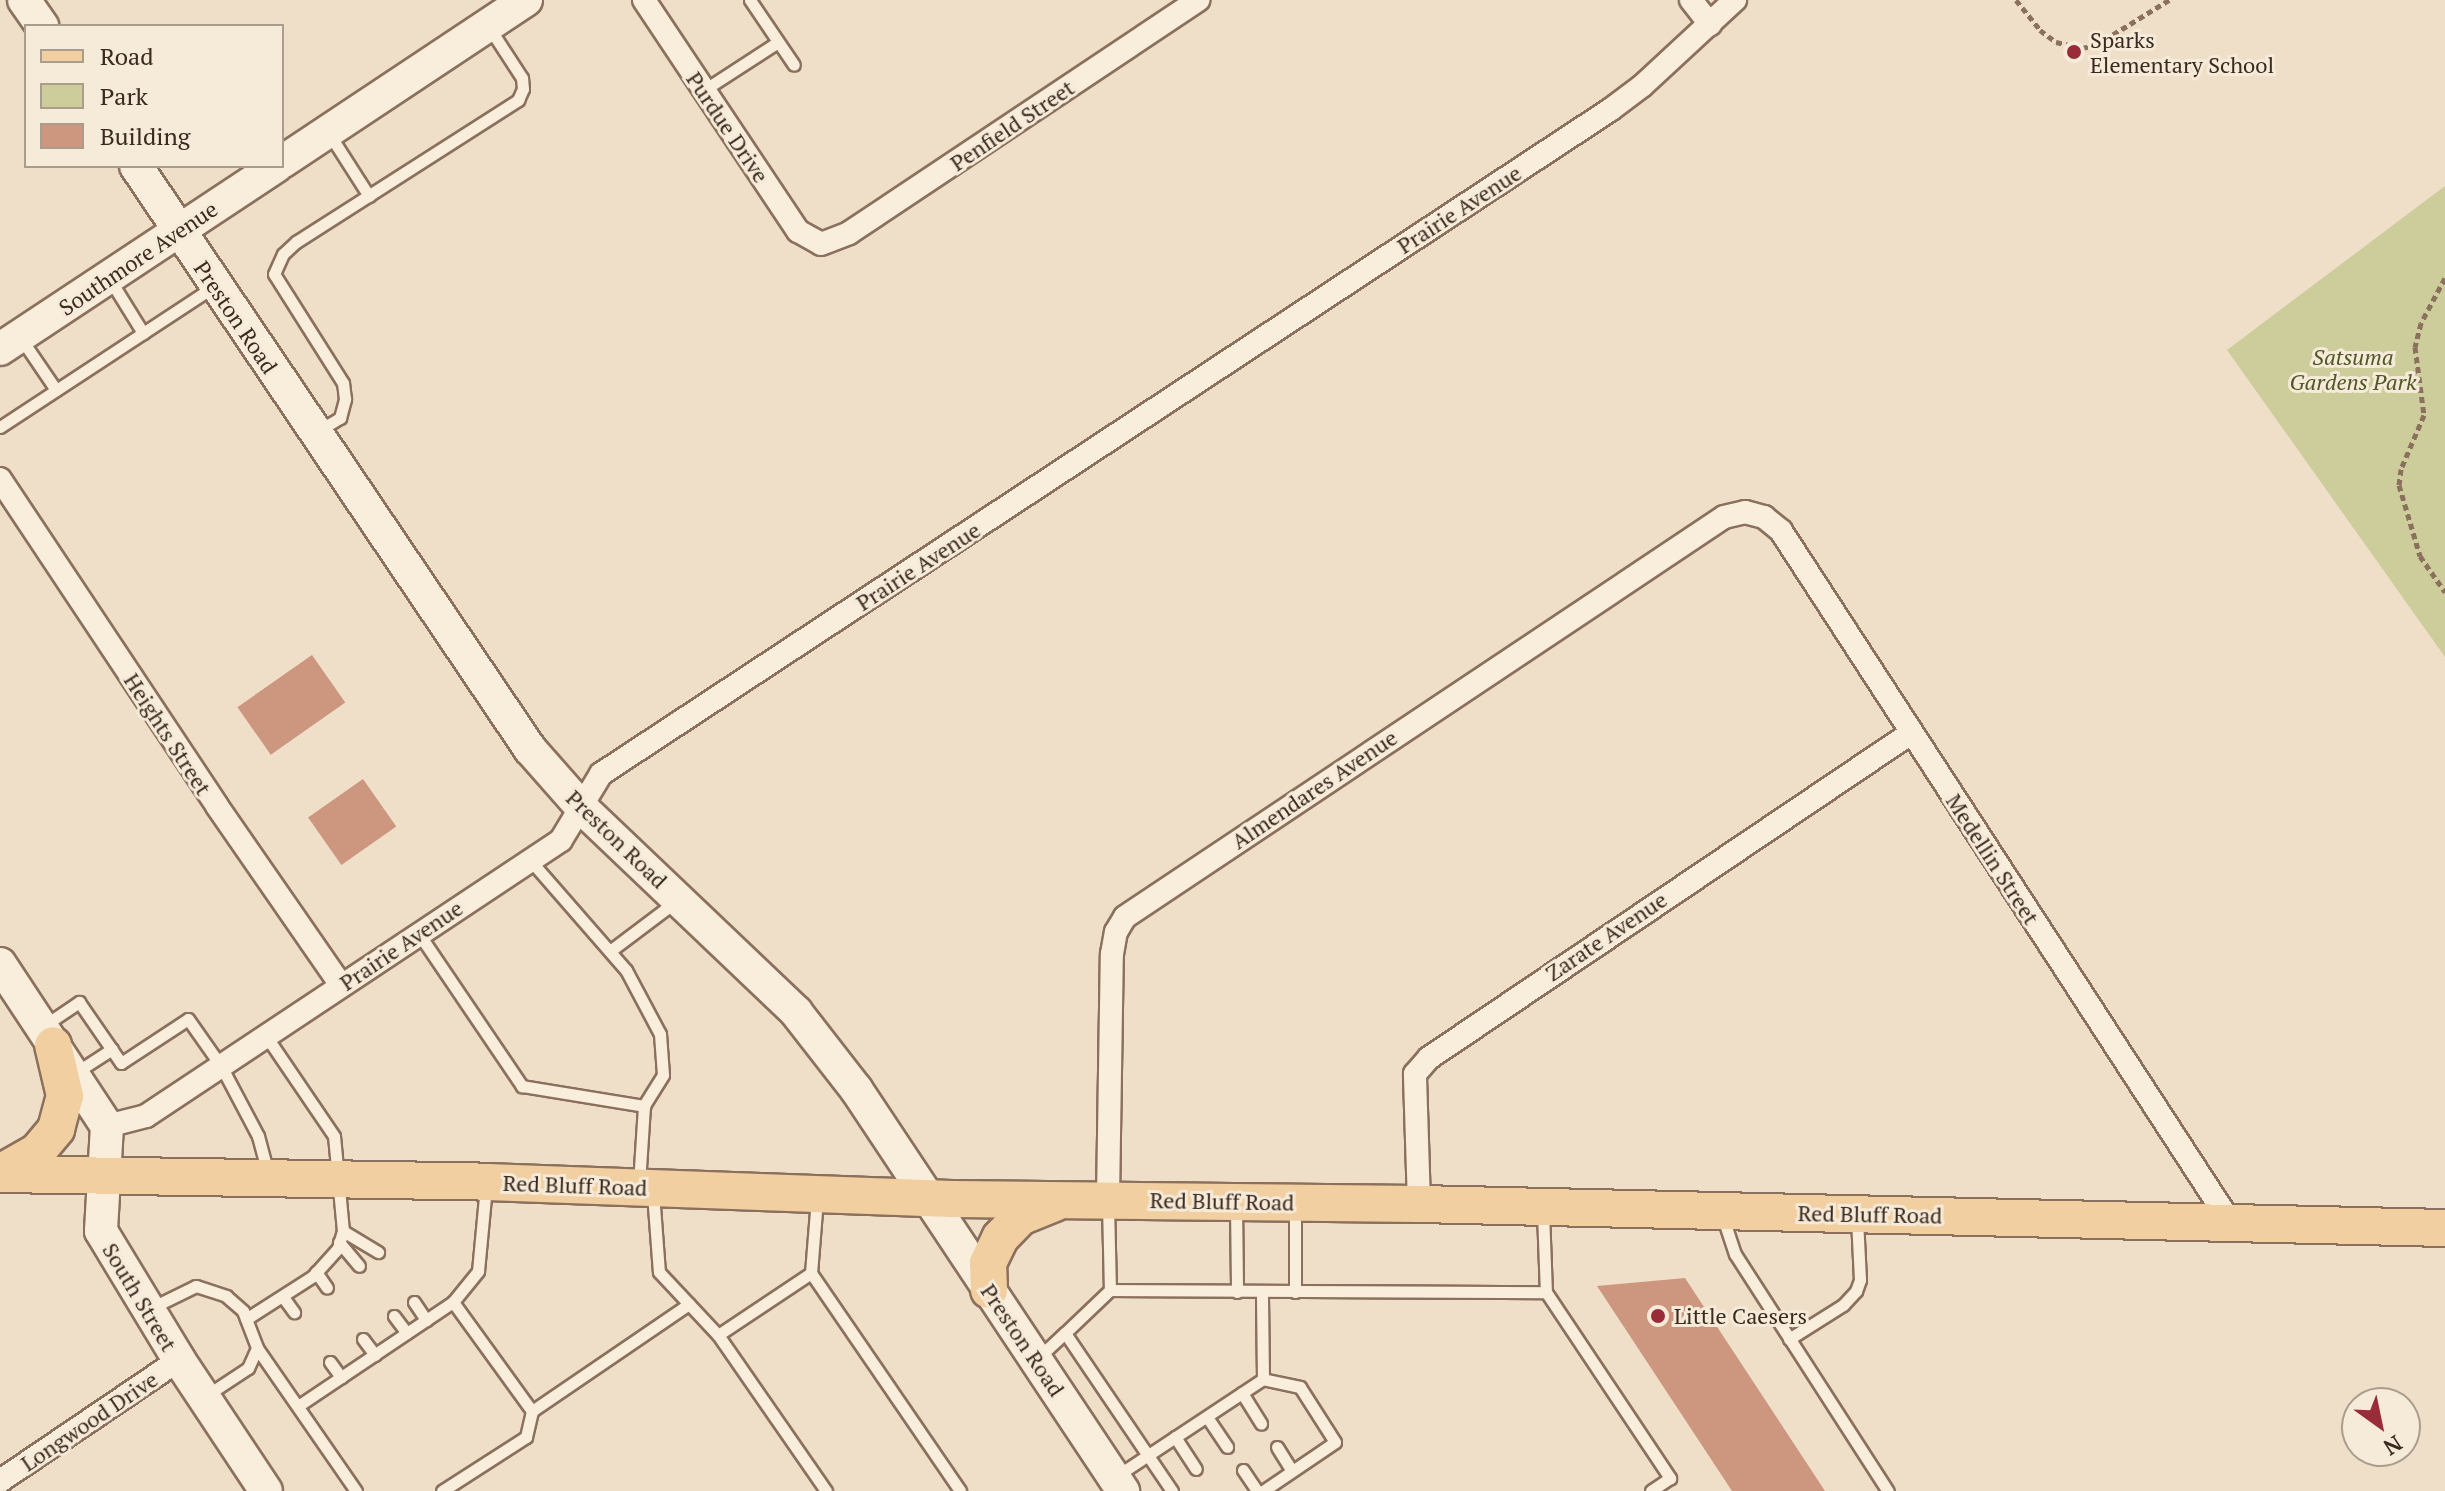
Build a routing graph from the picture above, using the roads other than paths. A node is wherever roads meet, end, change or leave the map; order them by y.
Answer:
1 (24, 0) edge
2 (526, 0) edge
3 (644, 0) edge
4 (750, 0) edge
5 (1199, 0) edge
6 (1691, 0) edge
7 (1735, 0) edge
8 (41, 24) edge
9 (1710, 24) junction
10 (488, 25) junction
11 (778, 42) junction
12 (794, 65) dead end
13 (704, 90) junction
14 (328, 132) junction
15 (284, 161) edge
16 (137, 168) edge
17 (273, 168) edge
18 (369, 196) junction
19 (179, 231) junction
20 (821, 244) joint
21 (108, 278) junction
22 (215, 286) junction
23 (143, 333) junction
24 (10, 343) edge
25 (56, 390) junction
26 (0, 427) edge
27 (315, 433) junction
28 (0, 479) edge
29 (1745, 512) joint
30 (1911, 733) junction
31 (582, 808) junction
32 (530, 860) junction
33 (678, 900) junction
34 (418, 933) junction
35 (610, 951) junction
36 (0, 964) edge
37 (341, 985) junction
38 (48, 1036) junction
39 (266, 1036) junction
40 (112, 1049) junction
41 (221, 1066) junction
42 (73, 1074) junction
43 (644, 1106) junction
44 (107, 1126) junction
45 (0, 1173) edge
46 (105, 1175) junction
47 (268, 1178) junction
48 (339, 1179) junction
49 (487, 1182) junction
50 (646, 1188) junction
51 (817, 1194) junction
52 (926, 1199) junction
53 (1108, 1199) junction
54 (1063, 1200) junction
55 (1236, 1201) junction
56 (1295, 1202) junction
57 (1419, 1204) junction
58 (1543, 1206) junction
59 (1721, 1210) junction
60 (1857, 1213) junction
61 (2230, 1222) junction
62 (2445, 1228) edge
63 (341, 1236) junction
64 (378, 1252) dead end
65 (359, 1266) dead end
66 (316, 1272) junction
67 (811, 1273) junction
68 (327, 1288) dead end
69 (989, 1290) junction
70 (1110, 1290) junction
71 (1237, 1292) junction
72 (1262, 1292) junction
73 (1295, 1292) junction
74 (1546, 1292) junction
75 (283, 1297) junction
76 (414, 1302) dead end
77 (453, 1302) junction
78 (689, 1304) junction
79 (148, 1309) junction
80 (294, 1312) dead end
81 (394, 1316) dead end
82 (246, 1319) junction
83 (426, 1320) junction
84 (407, 1333) junction
85 (1065, 1333) junction
86 (718, 1335) junction
87 (363, 1339) dead end
88 (1789, 1339) junction
89 (257, 1348) junction
90 (375, 1355) junction
91 (179, 1360) junction
92 (1036, 1360) junction
93 (330, 1362) dead end
94 (341, 1377) junction
95 (1263, 1379) junction
96 (1242, 1393) junction
97 (203, 1397) junction
98 (298, 1406) junction
99 (532, 1411) junction
100 (1207, 1417) junction
101 (1261, 1423) dead end
102 (1175, 1437) junction
103 (1227, 1447) dead end
104 (1277, 1447) dead end
105 (1148, 1455) junction
106 (1196, 1469) dead end
107 (1243, 1470) dead end
108 (1292, 1471) junction
109 (0, 1481) edge
110 (1119, 1484) edge
111 (266, 1491) edge
112 (356, 1491) edge
113 (442, 1491) edge
114 (826, 1491) edge
115 (960, 1491) edge
116 (1172, 1491) edge
117 (1260, 1491) edge
118 (1651, 1491) edge
119 (1888, 1491) edge

1 - 8 main road
2 - 10 main road
3 - 13 street, Purdue Drive
4 - 11 lane
5 - 20 street, Penfield Street
6 - 9 street
7 - 9 street, Prairie Avenue
9 - 31 street, Prairie Avenue
10 - 14 main road
10 - 18 lane
11 - 12 lane
11 - 13 lane
13 - 20 street, Purdue Drive
14 - 15 main road
14 - 18 lane
16 - 19 main road, Preston Road
17 - 19 main road, Southmore Avenue
18 - 27 lane
19 - 21 main road, Southmore Avenue
19 - 22 main road, Preston Road
21 - 23 lane
21 - 24 main road, Southmore Avenue
22 - 23 lane
22 - 27 main road, Preston Road
23 - 25 lane
24 - 25 lane
25 - 26 lane
27 - 31 main road, Preston Road
28 - 37 street, Heights Street
29 - 30 street, Medellin Street
29 - 53 street, Almendares Avenue
30 - 57 street, Zarate Avenue
30 - 61 street, Medellin Street
31 - 32 street, Prairie Avenue
31 - 33 main road, Preston Road
32 - 34 street, Prairie Avenue
32 - 35 lane
33 - 35 lane
33 - 52 main road, Preston Road
34 - 37 street, Prairie Avenue
34 - 43 lane
35 - 43 lane
36 - 38 main road
37 - 39 street, Prairie Avenue
38 - 40 lane
38 - 42 main road
38 - 45 main road
39 - 41 street, Prairie Avenue
39 - 48 lane
40 - 41 lane
40 - 42 lane
41 - 44 street, Prairie Avenue
41 - 47 lane
42 - 44 main road
43 - 50 lane
44 - 46 main road, South Street
45 - 46 main road, Red Bluff Road
46 - 47 main road, Red Bluff Road
46 - 79 main road, South Street
47 - 48 main road, Red Bluff Road
48 - 49 main road, Red Bluff Road
48 - 63 lane
49 - 50 main road, Red Bluff Road
49 - 77 lane
50 - 51 main road, Red Bluff Road
50 - 78 lane
51 - 52 main road, Red Bluff Road
51 - 67 lane
52 - 54 main road, Red Bluff Road
52 - 69 main road, Preston Road
53 - 54 main road, Red Bluff Road
53 - 55 main road, Red Bluff Road
53 - 70 lane
54 - 69 main road
55 - 56 main road, Red Bluff Road
55 - 71 lane
56 - 57 main road, Red Bluff Road
56 - 73 lane
57 - 58 main road, Red Bluff Road
58 - 59 main road, Red Bluff Road
58 - 74 lane
59 - 60 main road, Red Bluff Road
59 - 88 lane
60 - 61 main road, Red Bluff Road
60 - 88 lane
61 - 62 main road, Red Bluff Road
63 - 64 lane
63 - 65 lane
63 - 66 lane
66 - 68 lane
66 - 75 lane
67 - 86 lane
67 - 115 lane
69 - 92 main road, Preston Road
70 - 71 lane
70 - 85 lane
71 - 72 lane
72 - 73 lane
72 - 95 lane
73 - 74 lane
74 - 118 lane
75 - 80 lane
75 - 82 lane
76 - 83 lane
77 - 83 lane
77 - 99 lane
78 - 86 lane
78 - 99 lane
79 - 82 lane
79 - 91 main road, South Street
81 - 84 lane
82 - 89 lane
83 - 84 lane
84 - 90 lane
85 - 92 lane
85 - 105 lane
86 - 114 lane
87 - 90 lane
88 - 119 lane
89 - 97 lane
89 - 98 lane
90 - 94 lane
91 - 97 main road, South Street
91 - 109 street, Longwood Drive
92 - 110 main road, Preston Road
93 - 94 lane
94 - 98 lane
95 - 96 lane
95 - 108 lane
96 - 100 lane
96 - 101 lane
97 - 111 main road, South Street
98 - 112 lane
99 - 113 lane
100 - 102 lane
100 - 103 lane
102 - 105 lane
102 - 106 lane
104 - 108 lane
105 - 110 lane
105 - 116 lane
107 - 117 lane
108 - 117 lane

